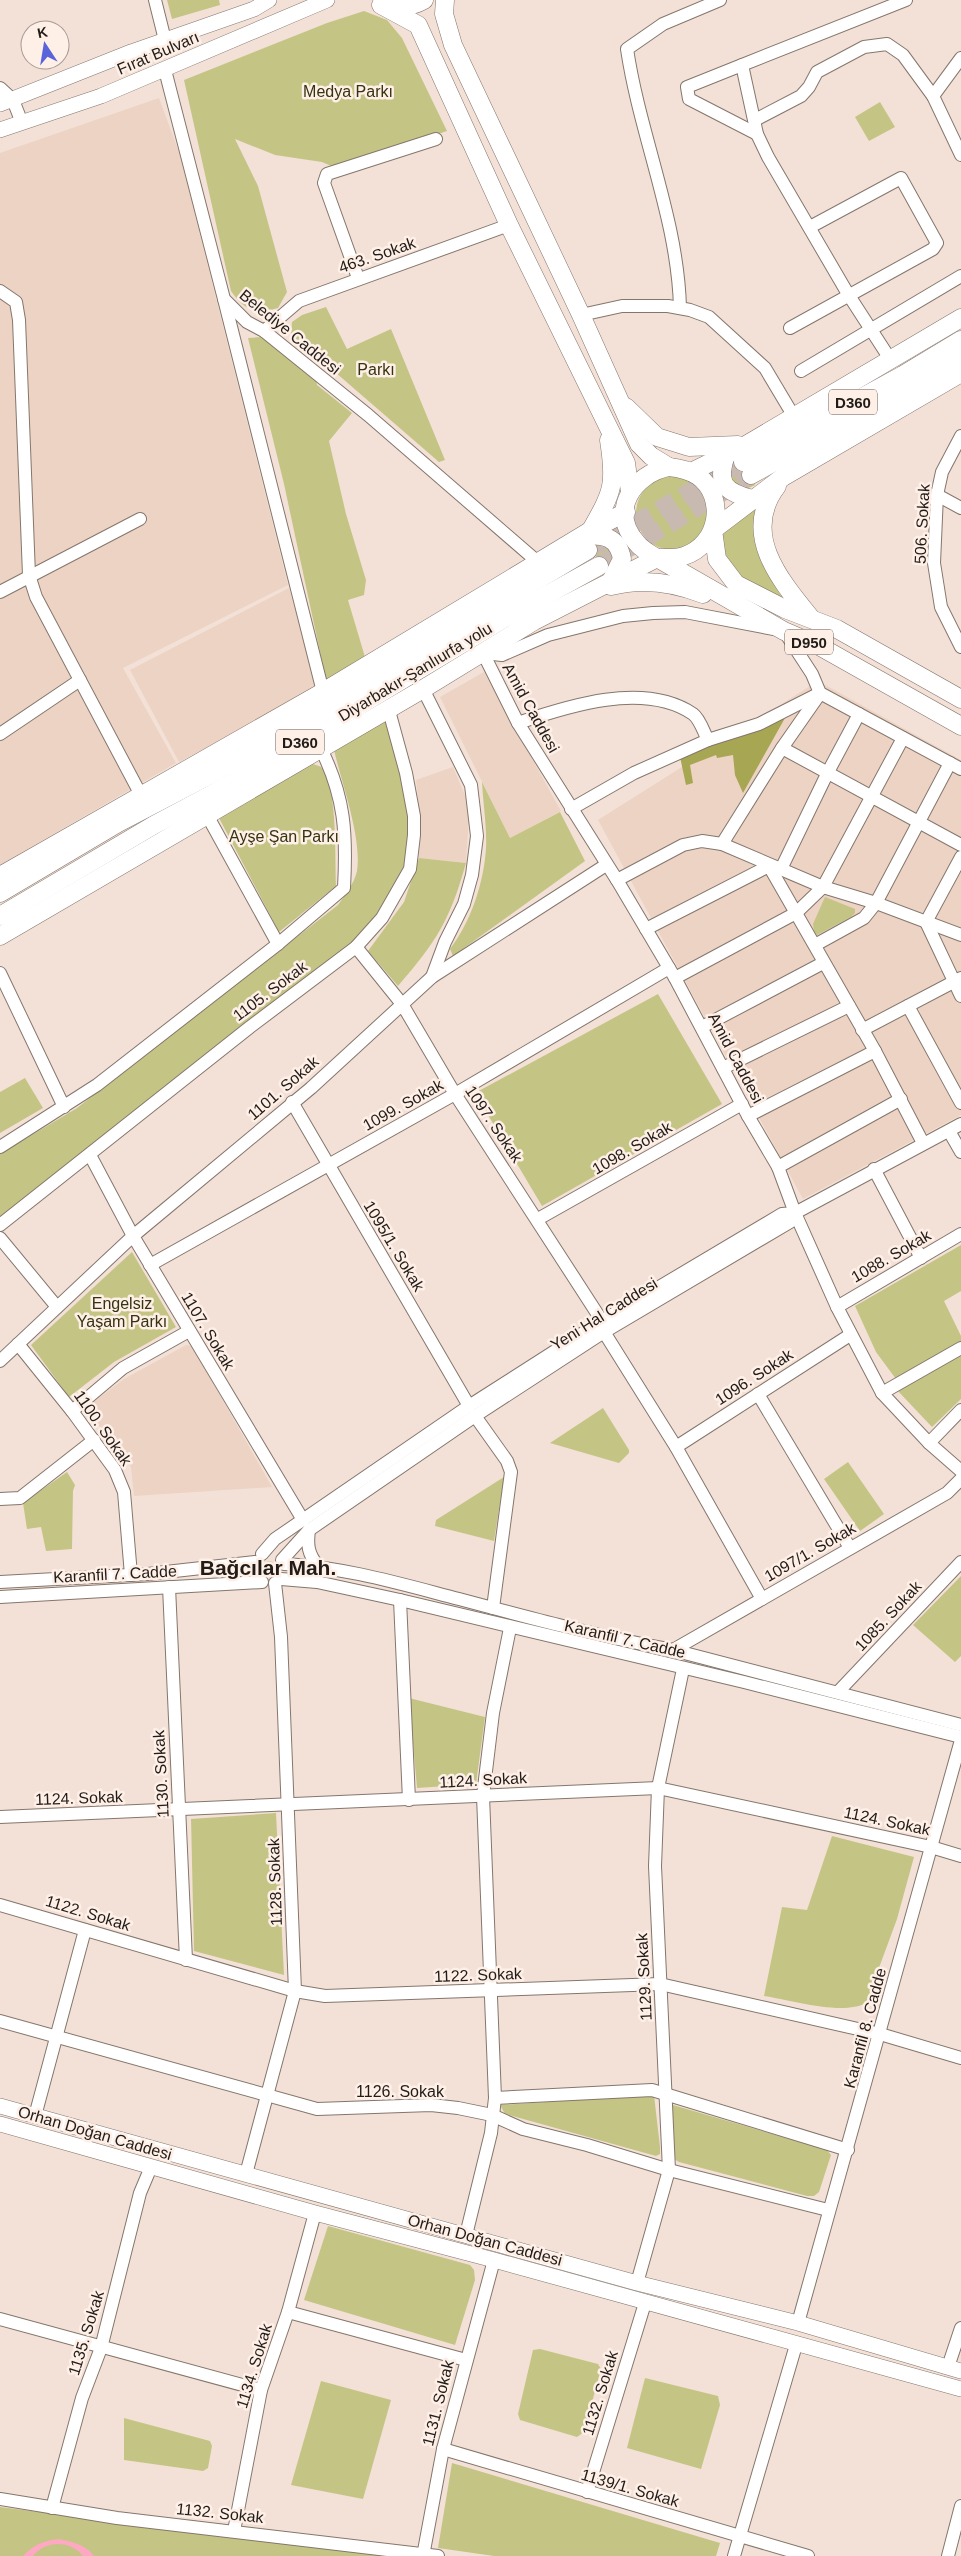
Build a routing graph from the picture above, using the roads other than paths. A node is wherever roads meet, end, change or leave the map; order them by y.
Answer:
1 (155, 0) edge
2 (269, 0) edge
3 (327, 0) edge
4 (424, 0) edge
5 (446, 0) edge
6 (720, 0) edge
7 (906, 0) edge
8 (377, 2) edge
9 (165, 40) junction
10 (961, 58) edge
11 (742, 65) junction
12 (165, 70) junction
13 (0, 88) edge
14 (933, 96) junction
15 (6, 102) edge
16 (755, 120) junction
17 (22, 122) junction
18 (0, 130) edge
19 (757, 134) junction
20 (436, 139) dead end
21 (961, 154) edge
22 (509, 225) junction
23 (810, 227) junction
24 (961, 276) edge
25 (358, 278) junction
26 (0, 291) edge
27 (848, 294) junction
28 (224, 299) junction
29 (680, 308) junction
30 (581, 315) junction
31 (961, 318) edge
32 (790, 328) dead end
33 (870, 329) junction
34 (264, 331) junction
35 (961, 340) edge
36 (961, 357) edge
37 (890, 359) junction
38 (801, 371) dead end
39 (961, 373) edge
40 (617, 399) junction
41 (602, 412) junction
42 (793, 415) junction
43 (961, 436) edge
44 (726, 455) junction
45 (747, 461) junction
46 (668, 467) junction
47 (691, 472) junction
48 (783, 477) junction
49 (630, 492) junction
50 (937, 495) junction
51 (752, 499) junction
52 (961, 508) edge
53 (626, 512) junction
54 (140, 519) dead end
55 (713, 530) junction
56 (587, 539) junction
57 (657, 558) junction
58 (539, 562) junction
59 (599, 566) tunnel mouth
60 (30, 575) junction
61 (611, 581) junction
62 (0, 592) edge
63 (587, 593) junction
64 (742, 606) junction
65 (810, 618) junction
66 (784, 630) junction
67 (961, 647) edge
68 (483, 653) junction
69 (80, 680) junction
70 (423, 689) junction
71 (323, 692) junction
72 (820, 693) junction
73 (961, 699) edge
74 (388, 707) junction
75 (859, 714) junction
76 (518, 723) junction
77 (961, 726) edge
78 (0, 734) edge
79 (903, 738) junction
80 (708, 740) junction
81 (320, 747) junction
82 (782, 748) junction
83 (221, 751) junction
84 (276, 756) junction
85 (955, 766) edge
86 (828, 772) junction
87 (210, 775) junction
88 (242, 794) junction
89 (872, 796) junction
90 (142, 797) junction
91 (571, 809) junction
92 (207, 815) junction
93 (918, 821) junction
94 (722, 844) junction
95 (961, 845) edge
96 (961, 857) edge
97 (606, 865) junction
98 (775, 867) junction
99 (0, 876) edge
100 (617, 880) junction
101 (823, 887) junction
102 (0, 893) edge
103 (876, 903) junction
104 (796, 913) junction
105 (0, 916) edge
106 (926, 922) junction
107 (646, 929) junction
108 (961, 935) edge
109 (0, 936) edge
110 (278, 944) junction
111 (815, 945) junction
112 (356, 947) junction
113 (823, 963) junction
114 (0, 973) edge
115 (672, 973) junction
116 (432, 977) junction
117 (957, 980) edge
118 (961, 996) edge
119 (402, 1004) junction
120 (849, 1006) junction
121 (908, 1006) junction
122 (702, 1027) junction
123 (862, 1030) junction
124 (875, 1051) junction
125 (723, 1068) junction
126 (455, 1094) junction
127 (900, 1099) junction
128 (292, 1102) junction
129 (961, 1103) edge
130 (742, 1104) junction
131 (64, 1107) junction
132 (748, 1116) junction
133 (961, 1124) edge
134 (949, 1130) junction
135 (924, 1143) junction
136 (0, 1147) edge
137 (961, 1152) edge
138 (90, 1155) junction
139 (328, 1165) junction
140 (778, 1167) junction
141 (874, 1169) junction
142 (792, 1218) junction
143 (538, 1220) junction
144 (0, 1225) edge
145 (961, 1234) edge
146 (133, 1236) junction
147 (0, 1238) edge
148 (921, 1258) junction
149 (150, 1265) junction
150 (57, 1307) junction
151 (837, 1307) junction
152 (603, 1326) junction
153 (190, 1331) junction
154 (850, 1334) junction
155 (18, 1344) junction
156 (961, 1348) edge
157 (0, 1361) edge
158 (882, 1393) junction
159 (758, 1394) junction
160 (961, 1410) edge
161 (72, 1411) junction
162 (472, 1411) junction
163 (94, 1440) junction
164 (929, 1443) junction
165 (676, 1446) junction
166 (961, 1471) edge
167 (961, 1479) edge
168 (0, 1499) edge
169 (306, 1525) junction
170 (850, 1548) junction
171 (258, 1558) junction
172 (283, 1562) junction
173 (961, 1562) edge
174 (318, 1566) junction
175 (131, 1575) junction
176 (273, 1581) junction
177 (0, 1582) edge
178 (169, 1587) junction
179 (0, 1598) edge
180 (762, 1599) junction
181 (400, 1600) junction
182 (493, 1608) junction
183 (510, 1628) junction
184 (673, 1650) junction
185 (683, 1669) junction
186 (838, 1692) junction
187 (961, 1730) edge
188 (658, 1788) junction
189 (483, 1796) junction
190 (409, 1800) junction
191 (289, 1805) junction
192 (179, 1811) junction
193 (0, 1817) edge
194 (931, 1847) junction
195 (961, 1856) edge
196 (0, 1905) edge
197 (85, 1930) junction
198 (186, 1960) junction
199 (660, 1984) junction
200 (492, 1990) junction
201 (295, 1991) junction
202 (0, 2021) edge
203 (880, 2034) junction
204 (57, 2036) junction
205 (961, 2058) edge
206 (269, 2095) junction
207 (666, 2095) junction
208 (494, 2098) junction
209 (0, 2106) edge
210 (492, 2115) junction
211 (35, 2116) junction
212 (0, 2124) edge
213 (848, 2150) junction
214 (151, 2167) junction
215 (668, 2170) junction
216 (246, 2174) junction
217 (828, 2210) junction
218 (315, 2213) junction
219 (466, 2235) junction
220 (494, 2260) junction
221 (637, 2283) junction
222 (645, 2303) junction
223 (288, 2312) junction
224 (0, 2319) edge
225 (798, 2323) junction
226 (961, 2328) edge
227 (796, 2345) junction
228 (102, 2348) junction
229 (466, 2360) junction
230 (955, 2369) edge
231 (261, 2390) junction
232 (961, 2390) edge
233 (443, 2449) junction
234 (587, 2492) junction
235 (0, 2499) edge
236 (961, 2506) edge
237 (52, 2508) junction
238 (234, 2531) junction
239 (740, 2537) junction
240 (423, 2555) edge
241 (438, 2556) edge
242 (734, 2556) edge
243 (808, 2556) edge
244 (948, 2556) edge

1 - 9 street
2 - 9 main road, Fırat Bulvarı
3 - 12 main road, Fırat Bulvarı
4 - 8 highway
5 - 30 highway
6 - 29 street
7 - 11 street
8 - 22 highway
9 - 15 main road, Fırat Bulvarı
10 - 14 street
11 - 16 street
11 - 19 street
12 - 17 main road, Fırat Bulvarı
12 - 28 street, Belediye Caddesi
13 - 15 street
14 - 16 street
14 - 21 street
15 - 17 street
16 - 19 street
17 - 18 main road, Fırat Bulvarı
19 - 23 street
20 - 25 street
22 - 25 street, 463. Sokak
22 - 41 highway
23 - 27 street
23 - 27 street
24 - 33 street
25 - 34 street, 463. Sokak
26 - 60 street
27 - 32 street
27 - 33 street
28 - 34 street, Belediye Caddesi
28 - 71 street
29 - 30 street
29 - 42 street
30 - 40 highway
31 - 37 highway
33 - 37 street
33 - 38 street
34 - 58 street, Belediye Caddesi
35 - 45 highway, D360
36 - 45 highway, D360
37 - 42 highway
39 - 48 highway
40 - 45 highway
40 - 46 highway
41 - 49 highway
41 - 56 highway
42 - 45 highway
43 - 50 street, 506. Sokak
44 - 45 highway
44 - 47 highway
44 - 51 highway
46 - 47 highway
46 - 49 highway
47 - 55 highway
48 - 51 highway
48 - 65 highway
49 - 53 highway
50 - 52 street
50 - 67 street, 506. Sokak
51 - 55 highway
53 - 56 highway
53 - 57 highway
54 - 60 street
55 - 57 highway
55 - 65 highway, D950
56 - 58 highway
56 - 61 highway
56 - 87 highway, Diyarbakır-Şanlıurfa yolu / D360
57 - 61 highway
57 - 64 highway, D950
58 - 71 highway
59 - 84 highway, Diyarbakır-Şanlıurfa yolu / D360
60 - 62 street
60 - 69 street
61 - 63 highway
63 - 64 highway
63 - 68 highway
64 - 66 highway, D950
65 - 73 highway, D950
66 - 68 street
66 - 72 street
66 - 77 highway, D950
68 - 70 highway
68 - 76 street, Amid Caddesi
69 - 78 street
69 - 90 street
70 - 74 highway
70 - 116 street
71 - 83 highway
72 - 75 street
72 - 80 street
72 - 82 street
74 - 81 highway
74 - 112 street, 1105. Sokak
75 - 79 street
75 - 86 street
76 - 80 street
76 - 91 street, Amid Caddesi
79 - 85 street
79 - 89 street, 1099. Sokak
80 - 91 street
81 - 88 highway
81 - 110 street
82 - 86 street
82 - 94 street
83 - 87 highway
83 - 90 highway
84 - 88 highway
84 - 105 highway, Diyarbakır-Şanlıurfa yolu / D360
85 - 93 street
86 - 89 street
86 - 98 street
87 - 102 highway, Diyarbakır-Şanlıurfa yolu / D360
88 - 92 highway
89 - 93 street
89 - 101 street, 1099. Sokak
90 - 99 highway
91 - 97 street, Amid Caddesi
92 - 109 highway
92 - 110 street
93 - 95 street
93 - 103 street
94 - 98 street
94 - 100 street
96 - 106 street
97 - 100 street, Amid Caddesi
97 - 116 street, 1101. Sokak
98 - 101 street
98 - 104 street
98 - 107 street
100 - 107 street, Amid Caddesi
101 - 103 street
101 - 104 street, 1099. Sokak
103 - 106 street
103 - 111 street
104 - 111 street
104 - 115 street, 1099. Sokak
106 - 108 street
106 - 117 street
107 - 115 street, Amid Caddesi
110 - 131 street
111 - 113 street
112 - 119 street, 1097. Sokak
112 - 138 street, 1105. Sokak
113 - 120 street
113 - 122 street
114 - 131 street
115 - 122 street, Amid Caddesi
115 - 126 street, 1099. Sokak
116 - 119 street, 1101. Sokak
117 - 118 street
117 - 121 street
119 - 126 street, 1097. Sokak
119 - 128 street, 1101. Sokak
120 - 123 street
120 - 125 street
121 - 123 street
121 - 129 street
122 - 125 street, Amid Caddesi
123 - 124 street
124 - 127 street
124 - 132 street
125 - 130 street, Amid Caddesi
126 - 139 street, 1099. Sokak
126 - 143 street, 1097. Sokak
127 - 135 street
127 - 140 street
128 - 139 street, 1095/1. Sokak
128 - 146 street, 1101. Sokak
130 - 132 street, Amid Caddesi
130 - 143 street, 1098. Sokak
131 - 136 street
132 - 140 street, Amid Caddesi
133 - 134 street
134 - 135 street
134 - 137 street
135 - 141 street
138 - 144 street, 1105. Sokak
138 - 146 street, 1107. Sokak
139 - 149 street, 1099. Sokak
139 - 162 street, 1095/1. Sokak
140 - 142 street, Amid Caddesi
141 - 142 street
141 - 148 street
142 - 151 street, Amid Caddesi
142 - 152 street, Yeni Hal Caddesi
143 - 152 street, 1097. Sokak
145 - 148 street, 1088. Sokak
146 - 149 street, 1107. Sokak
146 - 150 street, 1101. Sokak
147 - 150 street
148 - 151 street, 1088. Sokak
149 - 153 street, 1107. Sokak
150 - 155 street, 1101. Sokak
151 - 154 street, Amid Caddesi
152 - 162 street, Yeni Hal Caddesi
152 - 165 street, 1097. Sokak
153 - 161 street
153 - 169 street, 1107. Sokak
154 - 158 street, Amid Caddesi
154 - 159 street, 1096. Sokak
155 - 157 street, 1101. Sokak
155 - 161 street, 1100. Sokak
156 - 158 street
158 - 164 street, Amid Caddesi
159 - 165 street, 1096. Sokak
159 - 170 street
160 - 164 street
161 - 163 street, 1100. Sokak
162 - 169 street, Yeni Hal Caddesi
162 - 182 street, 1095/1. Sokak
163 - 168 street
163 - 175 street, 1100. Sokak
164 - 166 street, Amid Caddesi
165 - 180 street, 1097. Sokak
167 - 170 street, 1097/1. Sokak
169 - 171 street
169 - 172 street, Yeni Hal Caddesi
169 - 174 street
170 - 180 street, 1097/1. Sokak
171 - 172 street
171 - 175 street, Karanfil 7. Cadde
171 - 176 street
172 - 174 street, Karanfil 7. Cadde
172 - 176 street
173 - 186 street, 1085. Sokak
174 - 182 street, Karanfil 7. Cadde
175 - 177 street, Karanfil 7. Cadde
176 - 178 street, Karanfil 7. Cadde
176 - 181 street, Karanfil 7. Cadde
176 - 191 street, 1128. Sokak
178 - 179 street, Karanfil 7. Cadde
178 - 192 street, 1130. Sokak
180 - 184 street, 1097/1. Sokak
181 - 183 street, Karanfil 7. Cadde
181 - 190 street
182 - 184 street, Karanfil 7. Cadde
183 - 185 street, Karanfil 7. Cadde
183 - 189 street
184 - 186 street, Karanfil 7. Cadde
185 - 187 street, Karanfil 7. Cadde
185 - 188 street, 1129. Sokak
186 - 187 street, Karanfil 7. Cadde
187 - 194 street, Karanfil 8. Cadde
188 - 189 street, 1124. Sokak
188 - 194 street, 1124. Sokak
188 - 199 street, 1129. Sokak
189 - 190 street, 1124. Sokak
189 - 200 street
190 - 191 street, 1124. Sokak
191 - 192 street, 1124. Sokak
191 - 201 street, 1128. Sokak
192 - 193 street, 1124. Sokak
192 - 198 street, 1130. Sokak
194 - 195 street, 1124. Sokak
194 - 203 street, Karanfil 8. Cadde
196 - 197 street, 1122. Sokak
197 - 198 street, 1122. Sokak
197 - 204 street
198 - 201 street, 1122. Sokak
199 - 200 street, 1122. Sokak
199 - 203 street, 1122. Sokak
199 - 207 street, 1129. Sokak
200 - 201 street, 1122. Sokak
200 - 208 street
201 - 206 street, 1128. Sokak
202 - 204 street, 1126. Sokak
203 - 205 street, 1122. Sokak
203 - 213 street, Karanfil 8. Cadde
204 - 206 street, 1126. Sokak
204 - 211 street
206 - 210 street, 1126. Sokak
206 - 216 street, 1128. Sokak
207 - 208 street
207 - 213 street
207 - 215 street, 1129. Sokak
208 - 210 street
209 - 211 main road
210 - 215 street, 1126. Sokak
210 - 219 street
211 - 216 main road
212 - 214 main road, Orhan Doğan Caddesi
213 - 217 street, Karanfil 8. Cadde
214 - 218 main road, Orhan Doğan Caddesi
214 - 228 street, 1135. Sokak
215 - 217 street, 1126. Sokak
215 - 221 street, 1129. Sokak
216 - 219 main road
217 - 225 street, Karanfil 8. Cadde
218 - 220 main road, Orhan Doğan Caddesi
218 - 223 street, 1134. Sokak
219 - 221 main road
220 - 222 main road, Orhan Doğan Caddesi
220 - 229 street, 1131. Sokak
221 - 225 main road
222 - 227 main road, Orhan Doğan Caddesi
222 - 234 street, 1132. Sokak
223 - 229 street
223 - 231 street, 1134. Sokak
224 - 228 street
225 - 230 main road
226 - 230 street
227 - 232 main road, Orhan Doğan Caddesi
227 - 239 street
228 - 231 street
228 - 237 street, 1135. Sokak
229 - 233 street, 1131. Sokak
231 - 238 street, 1134. Sokak
233 - 234 street, 1139/1. Sokak
233 - 240 street, 1131. Sokak
234 - 239 street, 1139/1. Sokak
235 - 237 street, 1132. Sokak
236 - 244 street
237 - 238 street, 1132. Sokak
238 - 240 street, 1132. Sokak
239 - 242 street
239 - 243 street, 1139/1. Sokak
240 - 241 street, 1132. Sokak

